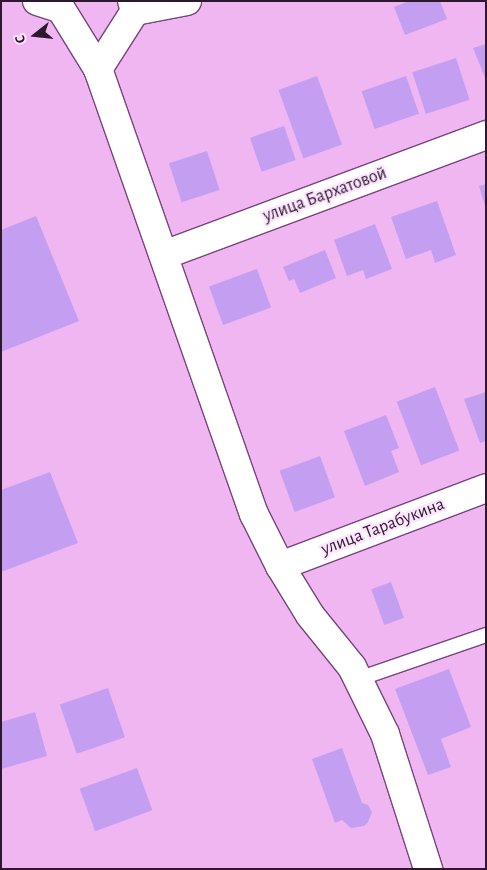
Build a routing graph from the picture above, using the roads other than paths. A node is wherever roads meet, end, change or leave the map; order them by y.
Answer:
1 (37, 1) edge
2 (187, 1) edge
3 (134, 6) edge
4 (98, 69) junction
5 (486, 136) edge
6 (164, 255) junction
7 (486, 488) edge
8 (280, 566) junction
9 (486, 635) edge
10 (358, 680) junction
11 (428, 869) edge

1 - 4 street
2 - 3 street
3 - 4 street
4 - 6 street
5 - 6 street, улица Бархатовой
6 - 8 street
7 - 8 street, улица Тарабукина
8 - 10 street
9 - 10 lane
10 - 11 street

